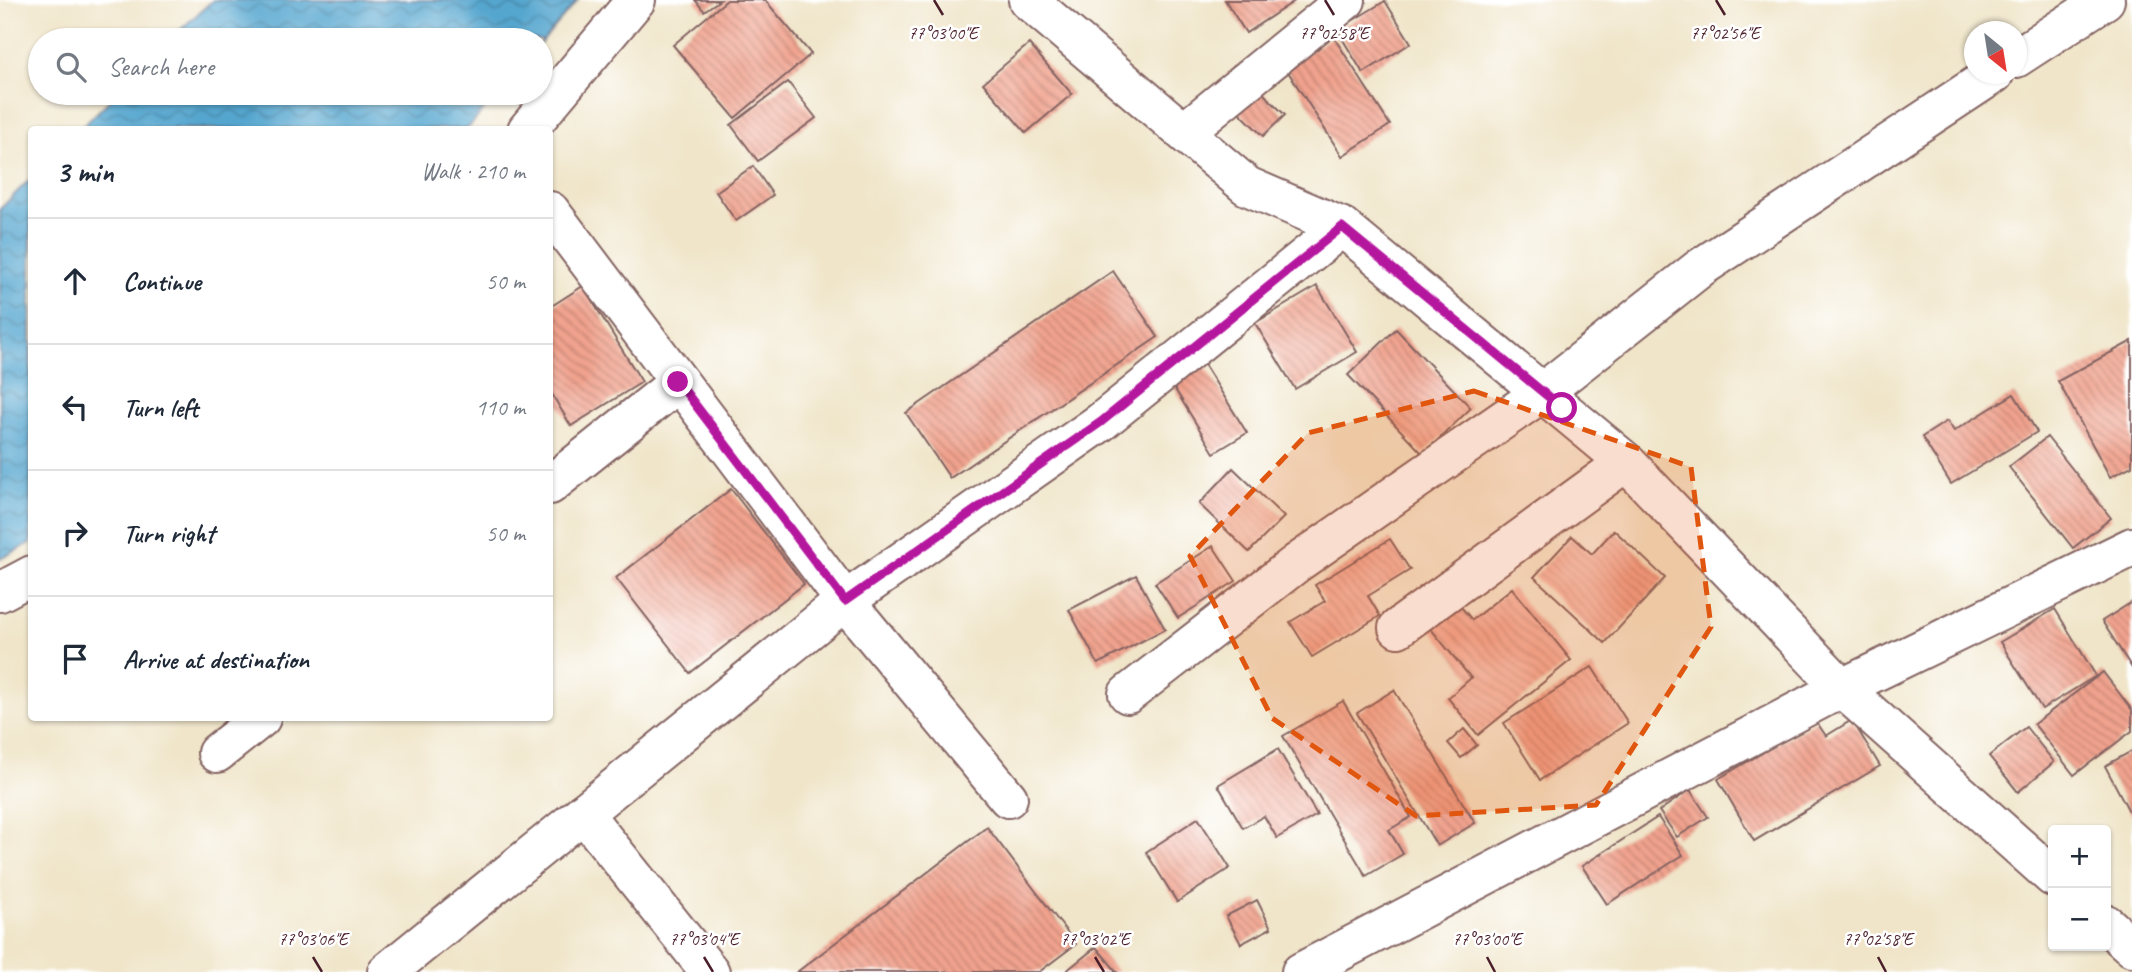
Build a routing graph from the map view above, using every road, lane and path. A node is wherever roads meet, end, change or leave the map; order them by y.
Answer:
1 (636, 0) edge
2 (1028, 0) edge
3 (1346, 0) edge
4 (2105, 0) edge
5 (2027, 51) edge
6 (1979, 84) edge
7 (553, 99) edge
8 (548, 105) edge
9 (530, 126) edge
10 (1185, 131) junction
11 (553, 215) edge
12 (1342, 227) junction
13 (678, 382) junction
14 (1543, 392) junction
15 (1626, 462) junction
16 (553, 483) edge
17 (2132, 547) edge
18 (28, 577) edge
19 (0, 592) edge
20 (845, 601) junction
21 (1398, 628) dead end
22 (1842, 688) junction
23 (1128, 694) dead end
24 (257, 721) edge
25 (217, 753) dead end
26 (1008, 798) dead end
27 (583, 813) junction
28 (2048, 873) edge
29 (2111, 928) edge
30 (2132, 947) edge
31 (387, 972) edge
32 (710, 972) edge
33 (1301, 972) edge

1 - 7 street
2 - 10 street
3 - 10 street
4 - 5 street
6 - 14 street
8 - 9 street
10 - 12 street
11 - 13 street
12 - 14 street
12 - 20 street
13 - 16 street
13 - 20 street
14 - 15 street
14 - 23 street
15 - 21 street
15 - 22 street
17 - 22 street
18 - 19 street
20 - 26 street
20 - 27 street
22 - 28 street
22 - 33 street
24 - 25 street
27 - 31 street
27 - 32 street
29 - 30 street

